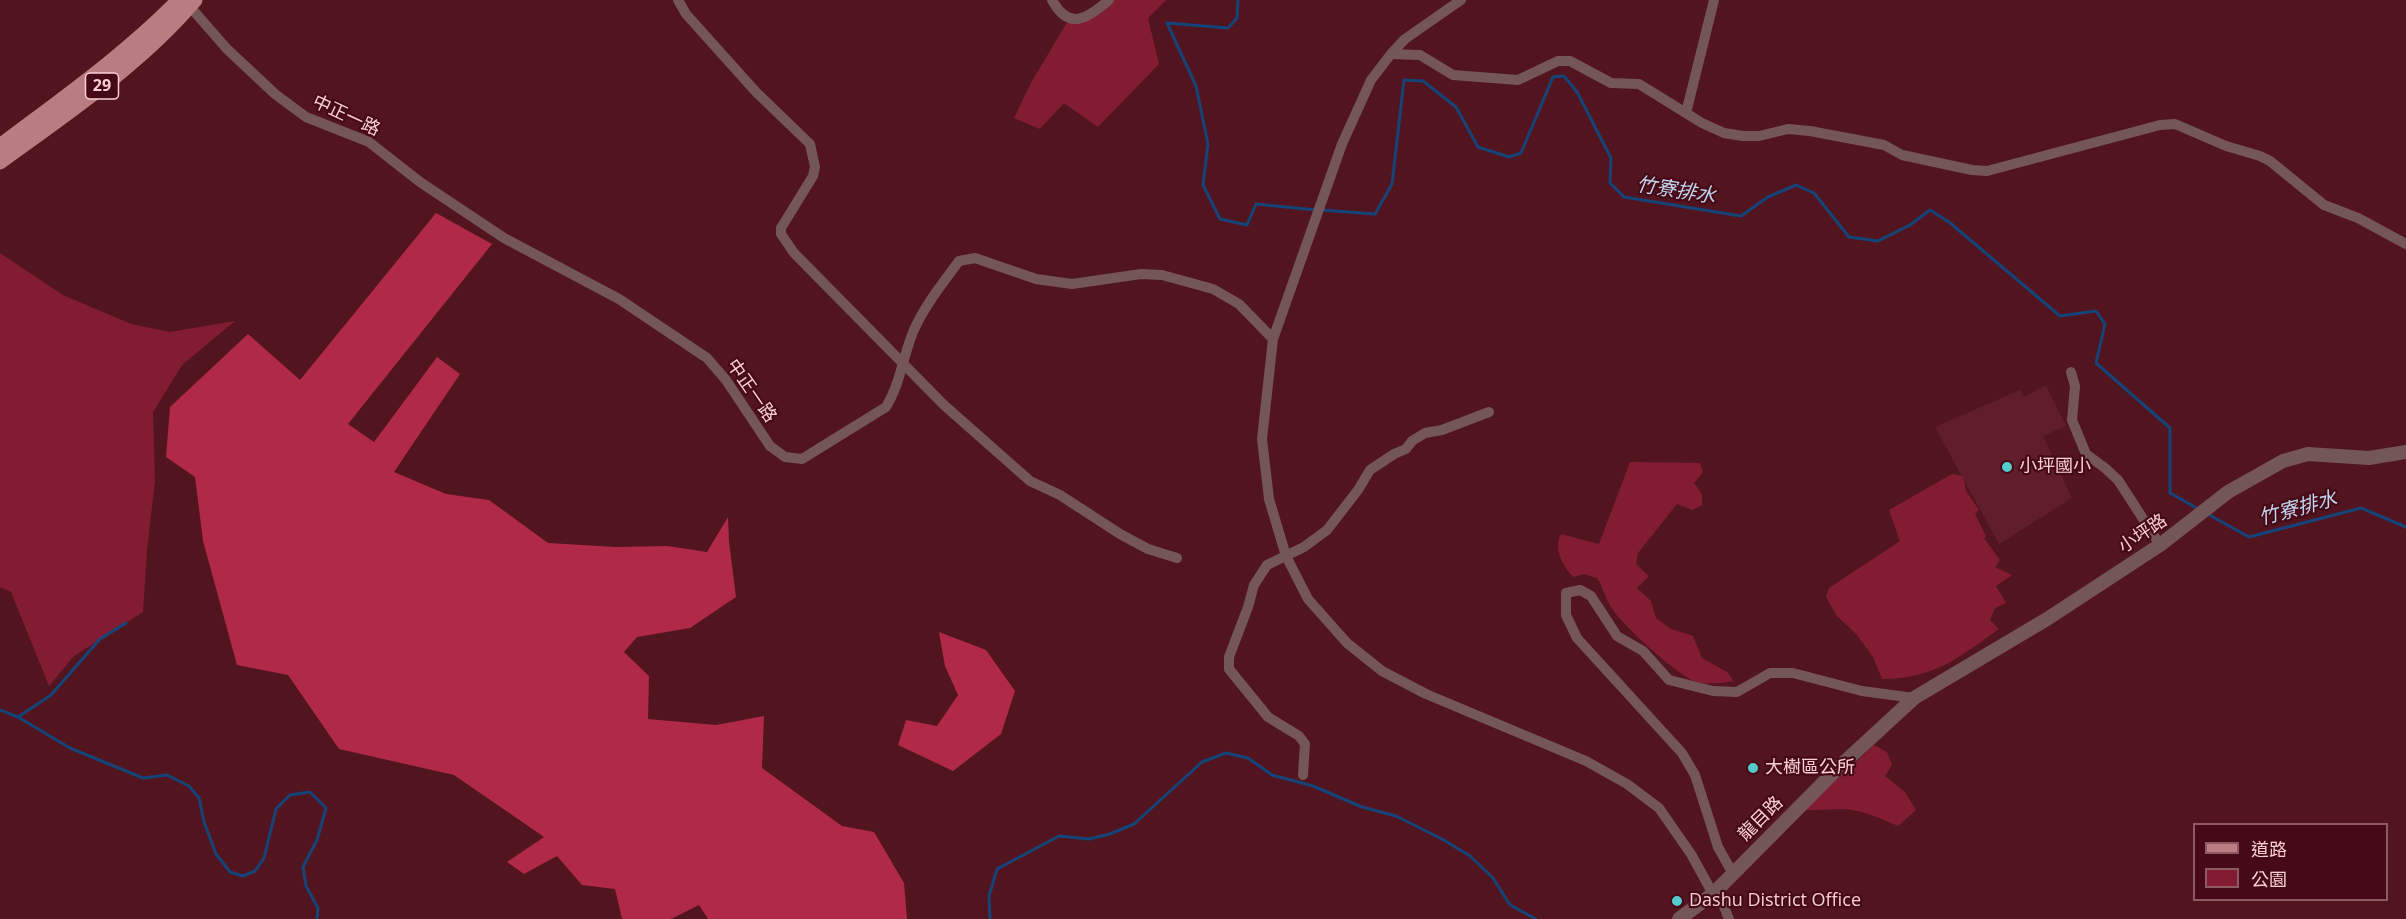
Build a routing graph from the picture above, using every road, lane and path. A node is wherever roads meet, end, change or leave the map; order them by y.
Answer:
1 (678, 0) edge
2 (1052, 0) edge
3 (1109, 0) edge
4 (1461, 0) edge
5 (1714, 0) edge
6 (189, 1) edge
7 (1391, 54) junction
8 (1686, 113) junction
9 (0, 146) edge
10 (0, 162) edge
11 (2406, 244) edge
12 (1273, 339) junction
13 (903, 363) junction
14 (2071, 372) dead end
15 (1489, 412) dead end
16 (2406, 452) edge
17 (2160, 545) junction
18 (1286, 556) junction
19 (1177, 558) dead end
20 (1914, 698) junction
21 (1303, 776) dead end
22 (1732, 872) junction
23 (1713, 894) junction
24 (1679, 919) edge
25 (1729, 919) edge

1 - 13 street
2 - 3 street
4 - 7 street
5 - 8 street
6 - 9 main road, 29
6 - 10 main road, 29
6 - 13 street, 中正一路
7 - 8 street
7 - 12 street
8 - 11 street
12 - 13 street, 中正一路
12 - 18 street
13 - 19 street
14 - 17 street
15 - 18 street
16 - 17 street, 小坪路
17 - 20 street, 小坪路
18 - 21 street
18 - 23 street
20 - 22 street, 龍目路
20 - 22 street
22 - 23 street, 龍目路
23 - 24 street, 龍目路
23 - 25 street

